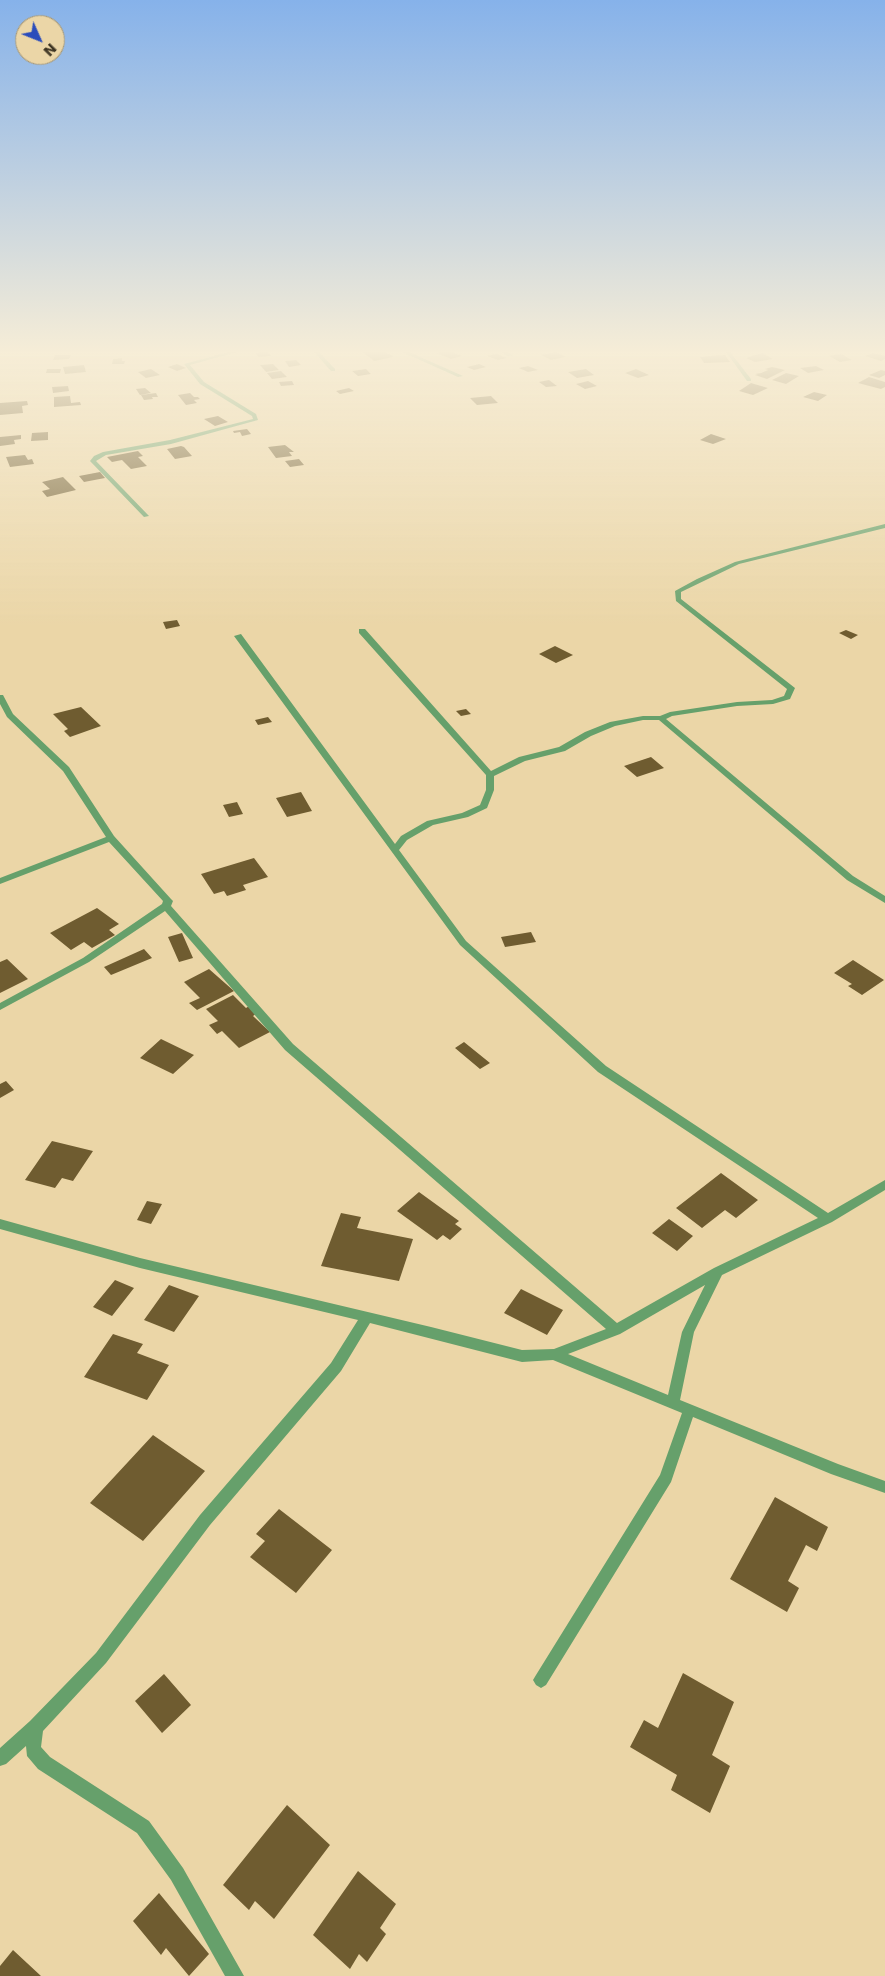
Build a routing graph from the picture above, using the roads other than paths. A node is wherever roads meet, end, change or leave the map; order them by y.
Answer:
1 (158, 444) edge
2 (146, 516) dead end
3 (885, 526) edge
4 (362, 631) dead end
5 (238, 636) dead end
6 (0, 697) edge
7 (661, 718) junction
8 (490, 774) junction
9 (111, 838) junction
10 (394, 850) junction
11 (0, 881) edge
12 (885, 900) edge
13 (166, 906) junction
14 (0, 1007) edge
15 (885, 1184) edge
16 (828, 1219) junction
17 (0, 1224) edge
18 (718, 1272) junction
19 (367, 1317) junction
20 (616, 1330) junction
21 (554, 1354) junction
22 (673, 1403) junction
23 (689, 1410) junction
24 (885, 1487) edge
25 (541, 1680) dead end
26 (36, 1727) junction
27 (0, 1758) edge
28 (235, 1976) edge

1 - 2 street
3 - 7 street
4 - 8 street
5 - 10 street
6 - 9 street
7 - 8 street
7 - 12 street
8 - 10 street
9 - 11 street
9 - 13 street
10 - 16 street
13 - 14 street
13 - 20 street
15 - 16 street
16 - 18 street
17 - 19 street
18 - 20 street
18 - 22 street
19 - 21 street
19 - 26 street
20 - 21 street
21 - 22 street
22 - 23 street
23 - 24 street
23 - 25 street
26 - 27 street
26 - 28 street

